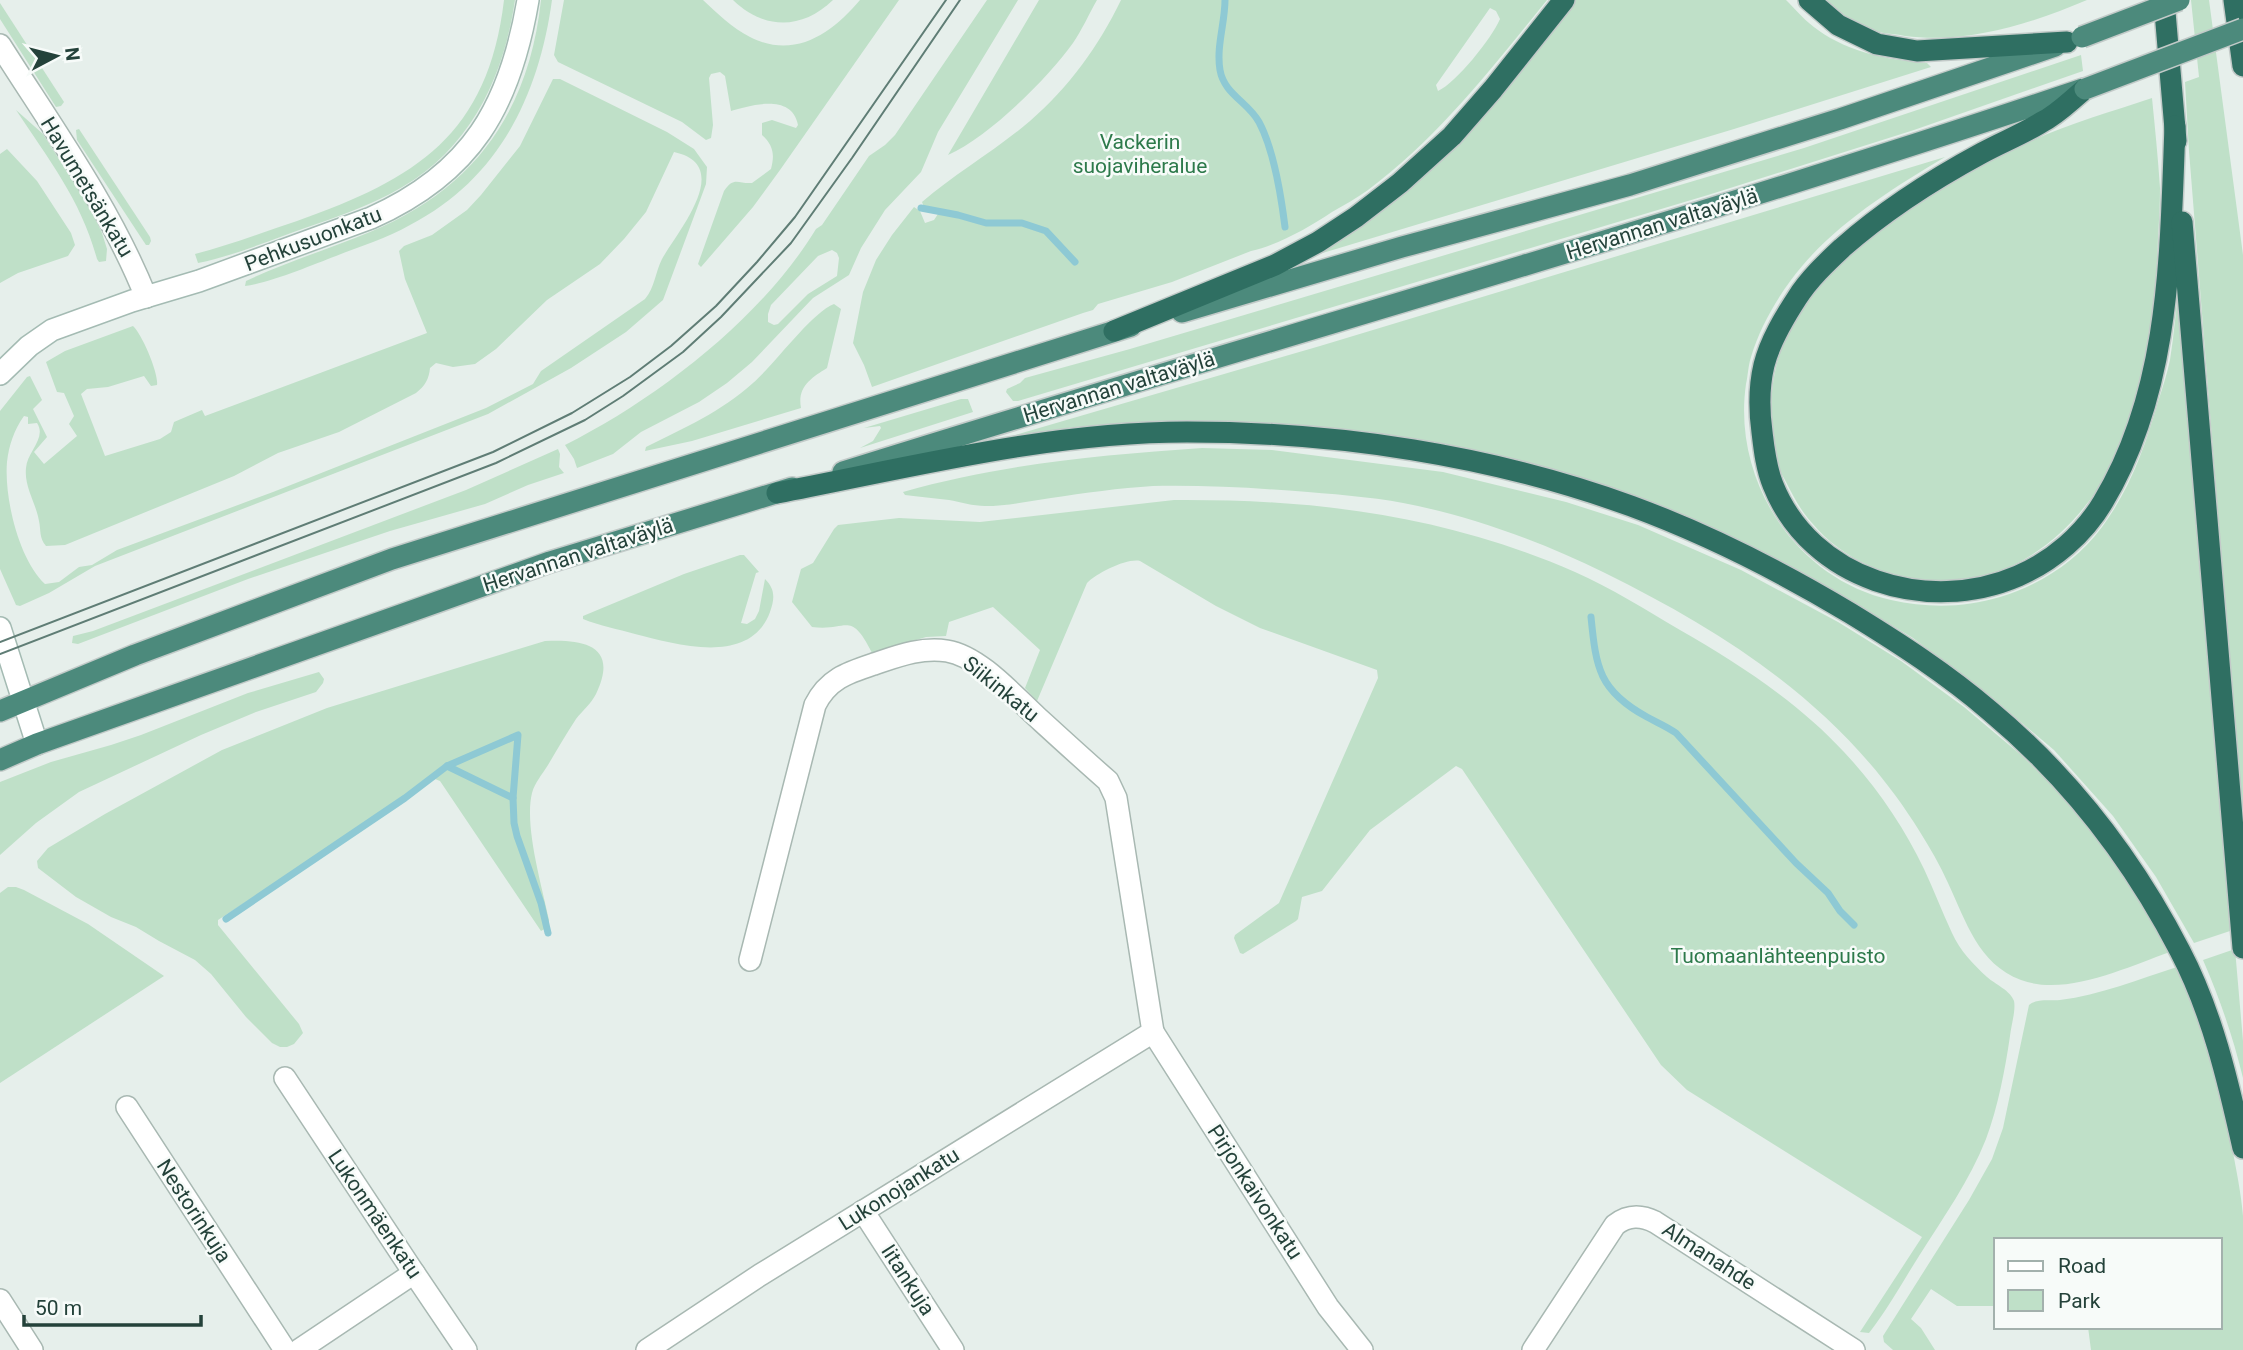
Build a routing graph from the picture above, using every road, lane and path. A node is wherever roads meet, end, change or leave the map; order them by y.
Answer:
1 (528, 0) edge
2 (1564, 0) edge
3 (1809, 0) edge
4 (2164, 0) edge
5 (2179, 0) edge
6 (2234, 0) edge
7 (2243, 29) edge
8 (2074, 40) junction
9 (0, 45) edge
10 (2243, 66) edge
11 (2085, 89) junction
12 (2175, 126) junction
13 (146, 297) junction
14 (1114, 331) junction
15 (0, 374) edge
16 (777, 493) junction
17 (0, 628) edge
18 (23, 701) junction
19 (0, 711) edge
20 (37, 744) junction
21 (0, 760) edge
22 (2243, 948) edge
23 (750, 960) dead end
24 (1153, 1032) junction
25 (285, 1079) dead end
26 (127, 1107) dead end
27 (2243, 1148) edge
28 (863, 1211) junction
29 (414, 1273) junction
30 (0, 1300) edge
31 (32, 1350) edge
32 (285, 1350) edge
33 (299, 1350) edge
34 (466, 1350) edge
35 (647, 1350) edge
36 (953, 1350) edge
37 (1362, 1350) edge
38 (1533, 1350) edge
39 (1854, 1350) edge

1 - 13 street, Pehkusuonkatu
2 - 14 highway
3 - 8 highway
4 - 12 highway
5 - 8 highway, bridge
6 - 10 highway
7 - 11 highway, Hervannan valtaväylä, bridge
8 - 14 highway
9 - 13 street, Havumetsänkatu
11 - 12 highway
11 - 16 highway, Hervannan valtaväylä
12 - 22 highway
13 - 15 street, Pehkusuonkatu
14 - 18 highway
16 - 20 highway, Hervannan valtaväylä
16 - 27 highway
17 - 18 street
18 - 19 highway
18 - 20 street
20 - 21 highway, Hervannan valtaväylä
23 - 24 street, Siikinkatu
24 - 28 street, Lukonojankatu
24 - 37 street, Pirjonkaivonkatu
25 - 29 street, Lukonmäenkatu
26 - 32 street, Nestorinkuja
28 - 35 street, Lukonojankatu
28 - 36 street, Iitankuja
29 - 33 street
29 - 34 street, Lukonmäenkatu
30 - 31 street
38 - 39 street, Almanahde

